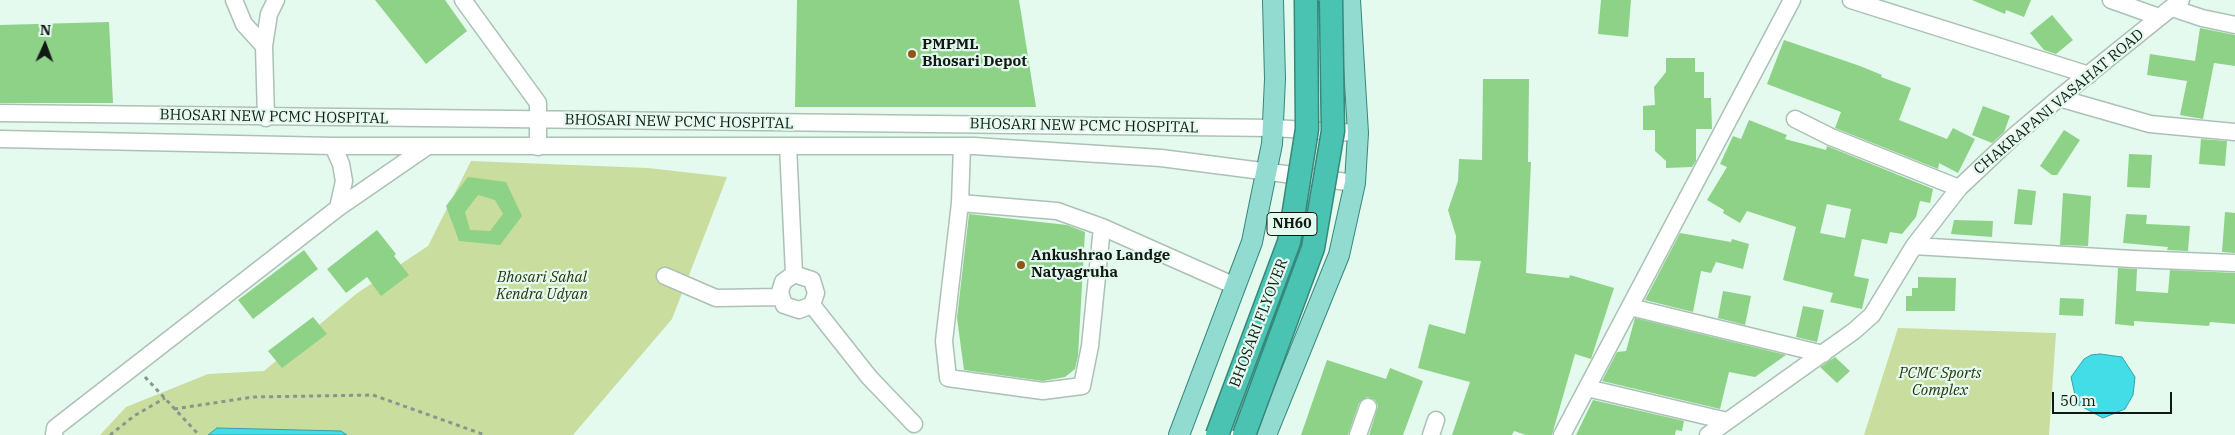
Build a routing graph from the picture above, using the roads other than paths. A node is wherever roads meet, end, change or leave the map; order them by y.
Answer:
1 (234, 0) edge
2 (276, 0) edge
3 (463, 0) edge
4 (1273, 0) edge
5 (1306, 0) edge
6 (1331, 0) edge
7 (1350, 0) edge
8 (1792, 0) edge
9 (1851, 0) edge
10 (2111, 0) edge
11 (2171, 8) edge
12 (2235, 25) edge
13 (264, 46) junction
14 (2088, 75) junction
15 (2059, 98) junction
16 (0, 113) edge
17 (266, 118) junction
18 (349, 118) junction
19 (400, 119) junction
20 (1795, 119) dead end
21 (538, 120) junction
22 (1273, 128) junction
23 (1358, 132) junction
24 (2235, 132) edge
25 (0, 139) edge
26 (340, 146) junction
27 (400, 146) junction
28 (428, 146) junction
29 (788, 146) junction
30 (962, 146) junction
31 (538, 147) junction
32 (1266, 173) junction
33 (1354, 183) junction
34 (1959, 188) junction
35 (960, 203) junction
36 (338, 208) junction
37 (1102, 227) junction
38 (1914, 246) junction
39 (2235, 263) edge
40 (794, 274) junction
41 (665, 276) dead end
42 (1235, 286) junction
43 (781, 297) junction
44 (812, 305) junction
45 (1630, 307) junction
46 (1823, 354) junction
47 (1587, 388) junction
48 (1368, 407) dead end
49 (1727, 421) junction
50 (914, 424) dead end
51 (54, 435) edge
52 (1179, 435) edge
53 (1217, 435) edge
54 (1244, 435) edge
55 (1266, 435) edge
56 (1358, 435) edge
57 (1562, 435) edge
58 (1708, 435) edge

1 - 13 street
2 - 13 street
3 - 21 street
4 - 22 main road
5 - 53 highway, BHOSARI FLYOVER / NH60, bridge
6 - 54 highway, BHOSARI FLYOVER / NH60, bridge
7 - 23 main road
8 - 45 street
9 - 14 street
10 - 11 street
11 - 12 street
11 - 14 street, CHAKRAPANI VASAHAT ROAD
13 - 17 street
14 - 15 street, CHAKRAPANI VASAHAT ROAD
15 - 24 street
15 - 34 street, CHAKRAPANI VASAHAT ROAD
16 - 17 street, BHOSARI NEW PCMC HOSPITAL
17 - 18 street, BHOSARI NEW PCMC HOSPITAL
18 - 19 street, BHOSARI NEW PCMC HOSPITAL
18 - 26 street
19 - 21 street, BHOSARI NEW PCMC HOSPITAL
19 - 27 street
20 - 34 street
21 - 22 street, BHOSARI NEW PCMC HOSPITAL
21 - 31 street
22 - 23 street, BHOSARI NEW PCMC HOSPITAL
22 - 32 main road
23 - 33 main road
25 - 26 street, BHOSARI NEW PCMC HOSPITAL
26 - 27 street, BHOSARI NEW PCMC HOSPITAL
26 - 36 street
27 - 28 street, BHOSARI NEW PCMC HOSPITAL
28 - 31 street, BHOSARI NEW PCMC HOSPITAL
28 - 36 street
29 - 30 street, BHOSARI NEW PCMC HOSPITAL
29 - 31 street, BHOSARI NEW PCMC HOSPITAL
29 - 40 street
30 - 32 street, BHOSARI NEW PCMC HOSPITAL
30 - 35 street
32 - 33 street, BHOSARI NEW PCMC HOSPITAL
32 - 42 main road
33 - 55 main road
34 - 38 street, CHAKRAPANI VASAHAT ROAD
35 - 37 street
35 - 37 street
36 - 51 street
37 - 42 street
38 - 39 street
38 - 46 street, CHAKRAPANI VASAHAT ROAD
40 - 43 street
40 - 44 street
41 - 43 street
42 - 52 main road
43 - 44 street
44 - 50 street
45 - 46 street
45 - 47 street
46 - 49 street, CHAKRAPANI VASAHAT ROAD
47 - 49 street
47 - 57 street
48 - 56 street
49 - 58 street, CHAKRAPANI VASAHAT ROAD

